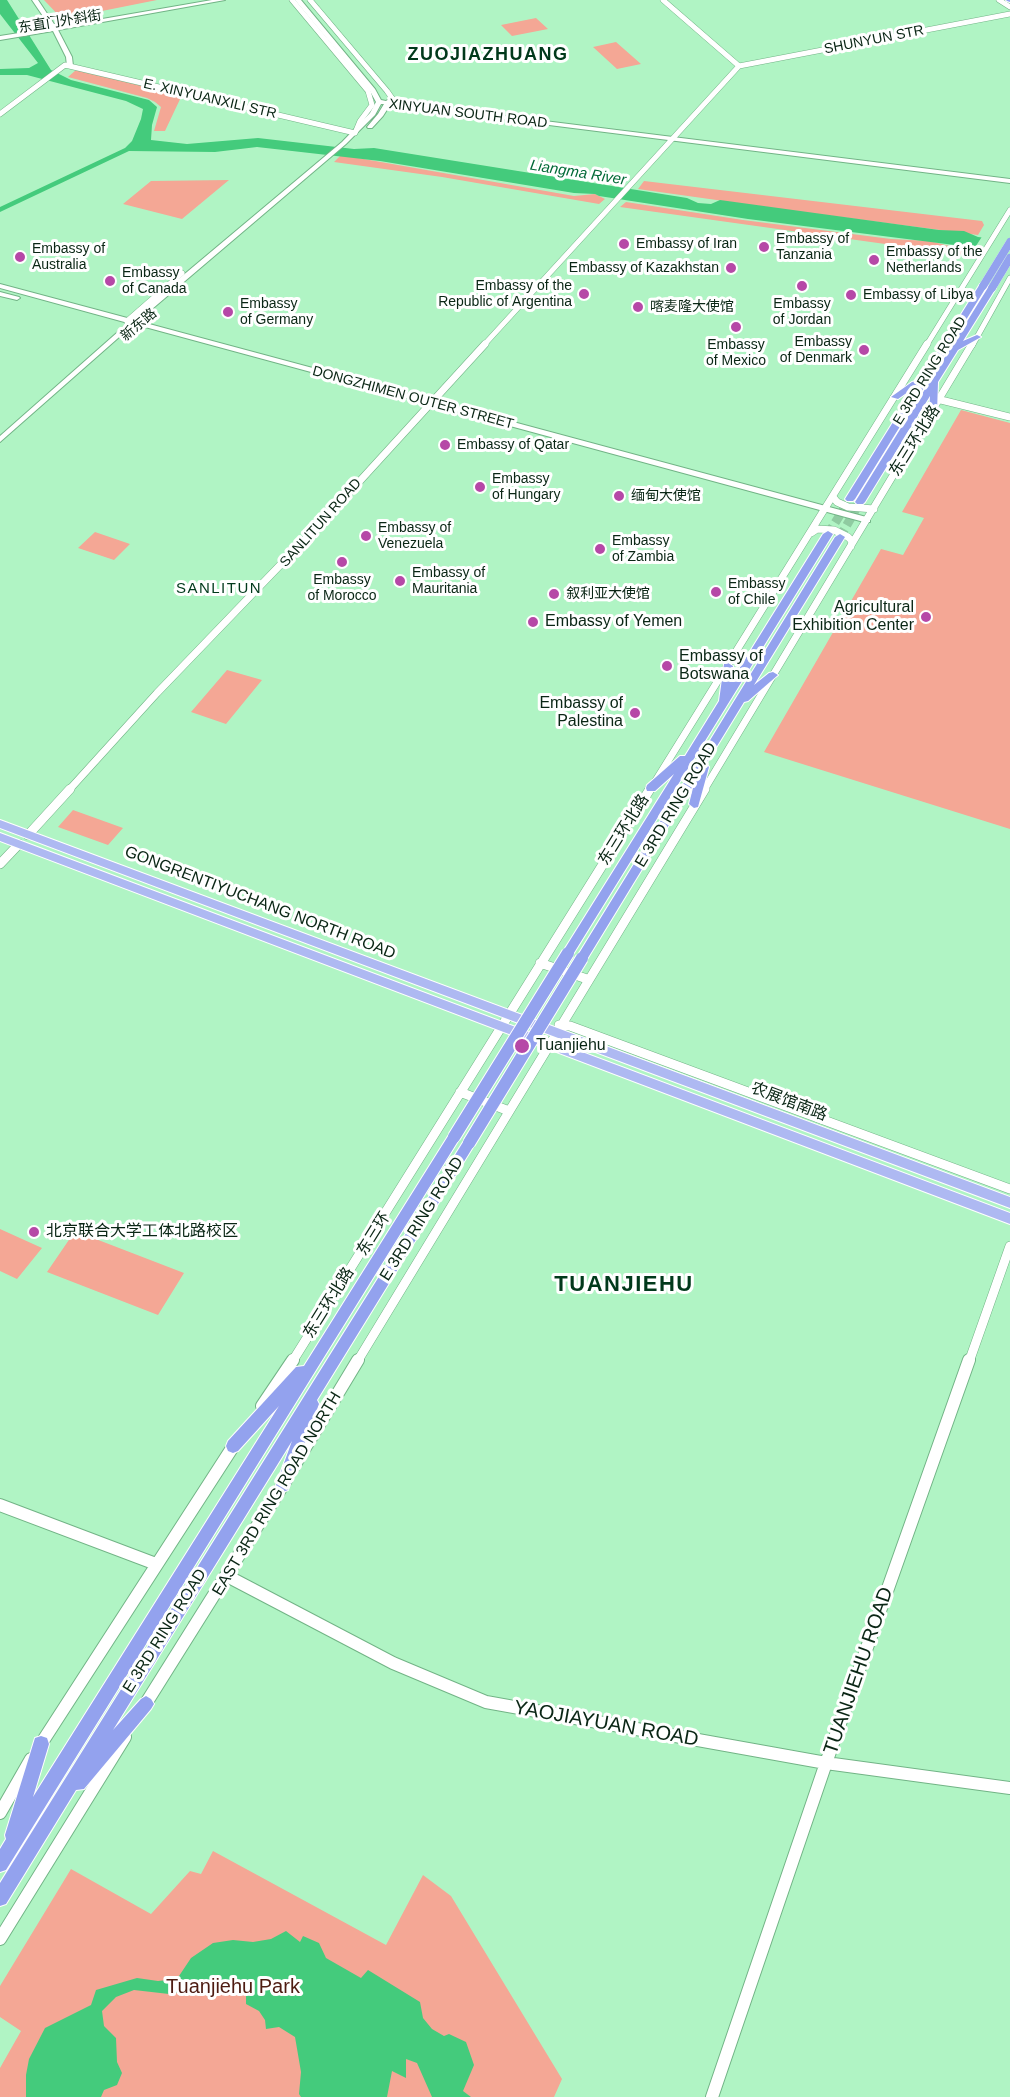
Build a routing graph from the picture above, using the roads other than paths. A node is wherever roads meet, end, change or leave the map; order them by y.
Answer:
1 (28, 0) edge
2 (35, 0) edge
3 (191, 0) edge
4 (222, 0) edge
5 (292, 0) edge
6 (298, 0) edge
7 (305, 0) edge
8 (310, 0) edge
9 (663, 0) edge
10 (999, 0) edge
11 (1010, 7) edge
12 (1010, 14) edge
13 (49, 27) junction
14 (0, 32) edge
15 (0, 38) edge
16 (739, 66) junction
17 (67, 67) junction
18 (379, 102) junction
19 (391, 103) junction
20 (0, 116) edge
21 (355, 133) junction
22 (674, 138) junction
23 (347, 143) junction
24 (1010, 179) edge
25 (1010, 210) edge
26 (1003, 220) junction
27 (1010, 222) edge
28 (1010, 242) edge
29 (1010, 258) edge
30 (979, 259) junction
31 (1010, 265) edge
32 (182, 273) dead end
33 (1010, 279) edge
34 (0, 286) edge
35 (987, 287) junction
36 (0, 294) edge
37 (133, 325) junction
38 (977, 337) junction
39 (956, 349) junction
40 (936, 380) junction
41 (922, 382) junction
42 (895, 398) junction
43 (941, 400) junction
44 (428, 405) junction
45 (933, 412) junction
46 (1010, 417) edge
47 (0, 440) edge
48 (0, 447) edge
49 (833, 497) junction
50 (850, 499) tunnel mouth
51 (860, 502) tunnel mouth
52 (874, 508) junction
53 (824, 512) junction
54 (865, 523) junction
55 (810, 534) junction
56 (828, 534) tunnel mouth
57 (840, 537) tunnel mouth
58 (851, 546) junction
59 (728, 666) junction
60 (773, 675) junction
61 (729, 706) junction
62 (694, 751) junction
63 (707, 755) junction
64 (651, 788) junction
65 (694, 804) junction
66 (0, 824) edge
67 (28, 835) junction
68 (0, 837) edge
69 (19, 844) junction
70 (0, 864) edge
71 (540, 963) junction
72 (587, 979) junction
73 (507, 1014) junction
74 (500, 1026) junction
75 (557, 1029) junction
76 (548, 1045) junction
77 (460, 1092) junction
78 (509, 1111) junction
79 (454, 1137) joint
80 (1010, 1189) edge
81 (1010, 1203) edge
82 (1010, 1219) edge
83 (1010, 1246) edge
84 (322, 1348) junction
85 (320, 1381) junction
86 (233, 1446) junction
87 (283, 1485) junction
88 (0, 1505) edge
89 (156, 1564) junction
90 (227, 1576) junction
91 (146, 1704) junction
92 (41, 1744) junction
93 (826, 1763) junction
94 (1010, 1788) edge
95 (0, 1813) edge
96 (52, 1814) junction
97 (4, 1857) edge
98 (2, 1896) edge
99 (0, 1940) edge
100 (712, 2097) edge

1 - 13 main road
2 - 13 main road
3 - 13 main road, 东直门外斜街
4 - 13 main road
5 - 21 street
6 - 18 main road
7 - 19 main road
8 - 19 street
9 - 16 street
10 - 11 street
12 - 16 street, SHUNYUN STR
13 - 14 main road, 东直门外斜街
13 - 15 main road
13 - 17 main road
16 - 22 street, SANLITUN ROAD
17 - 20 street
17 - 21 street, E. XINYUANXILI STR
18 - 19 main road, XINYUAN SOUTH ROAD
18 - 21 main road
19 - 22 main road, XINYUAN SOUTH ROAD
19 - 23 main road
21 - 23 main road
22 - 24 main road, XINYUAN SOUTH ROAD
22 - 44 street, SANLITUN ROAD
23 - 37 main road, 新东路
25 - 26 street, 东三环北路
26 - 27 street
26 - 30 street, 东三环北路
28 - 35 highway, E 3RD RING ROAD, bridge
29 - 35 highway, E 3RD RING ROAD, bridge
30 - 31 street
30 - 42 street, 东三环北路
32 - 37 street, 新东路
33 - 38 street, 东三环北路
34 - 37 main road, DONGZHIMEN OUTER STREET
35 - 39 highway, E 3RD RING ROAD
35 - 41 highway, E 3RD RING ROAD
36 - 37 main road, DONGZHIMEN OUTER STREET
37 - 44 main road, DONGZHIMEN OUTER STREET
37 - 47 main road, 新东路
37 - 48 main road, 新东路
38 - 39 highway
38 - 43 street, 东三环北路
39 - 40 highway, E 3RD RING ROAD
40 - 45 highway
40 - 51 highway, E 3RD RING ROAD
41 - 42 highway
41 - 50 highway, E 3RD RING ROAD
42 - 49 street, 东三环北路
43 - 45 street, 东三环北路
43 - 46 street
44 - 53 main road, DONGZHIMEN OUTER STREET
44 - 67 street, SANLITUN ROAD
45 - 52 street, 东三环北路
49 - 52 street
49 - 53 street, 东三环北路
52 - 54 street, 东三环北路
53 - 54 main road, DONGZHIMEN OUTER STREET
53 - 55 street, 东三环北路
54 - 58 street, 东三环北路
55 - 58 street
55 - 59 street, 东三环北路
56 - 61 highway, E 3RD RING ROAD
57 - 61 highway, E 3RD RING ROAD
58 - 60 street, 东三环北路
59 - 61 highway
59 - 64 street, 东三环北路
60 - 61 highway
60 - 65 street, 东三环北路
61 - 62 highway, E 3RD RING ROAD
61 - 63 highway, E 3RD RING ROAD
62 - 64 highway
62 - 79 highway, E 3RD RING ROAD, bridge
63 - 65 highway
63 - 85 highway, E 3RD RING ROAD, bridge
64 - 71 street, 东三环北路
65 - 72 street, 东三环北路
66 - 67 main road, GONGRENTIYUCHANG NORTH ROAD
67 - 73 main road, GONGRENTIYUCHANG NORTH ROAD
68 - 69 main road, GONGRENTIYUCHANG NORTH ROAD
69 - 70 street
69 - 74 main road, GONGRENTIYUCHANG NORTH ROAD
71 - 72 street
71 - 73 street, 东三环北路
72 - 75 street, 东三环北路
73 - 74 street, 东三环北路
73 - 75 main road, GONGRENTIYUCHANG NORTH ROAD
74 - 76 main road, GONGRENTIYUCHANG NORTH ROAD
74 - 77 street, 东三环北路
75 - 76 street, 东三环北路
75 - 80 street, 农展馆南路
75 - 81 main road, 农展馆南路
76 - 78 street, EAST 3RD RING ROAD NORTH
76 - 82 main road, 农展馆南路
77 - 78 street
77 - 86 street, 东三环北路
78 - 87 street, EAST 3RD RING ROAD NORTH
79 - 84 highway, 东三环
83 - 93 street, TUANJIEHU ROAD
84 - 86 highway
84 - 97 highway, E 3RD RING ROAD
85 - 87 highway
85 - 96 highway, E 3RD RING ROAD
86 - 89 street
87 - 90 street, EAST 3RD RING ROAD NORTH
88 - 89 street
89 - 92 street
90 - 91 street, EAST 3RD RING ROAD NORTH
90 - 93 street, YAOJIAYUAN ROAD
91 - 96 highway
91 - 99 street, EAST 3RD RING ROAD NORTH
92 - 95 street
92 - 97 highway
93 - 94 street, YAOJIAYUAN ROAD
93 - 100 street, TUANJIEHU ROAD
96 - 98 highway, E 3RD RING ROAD

